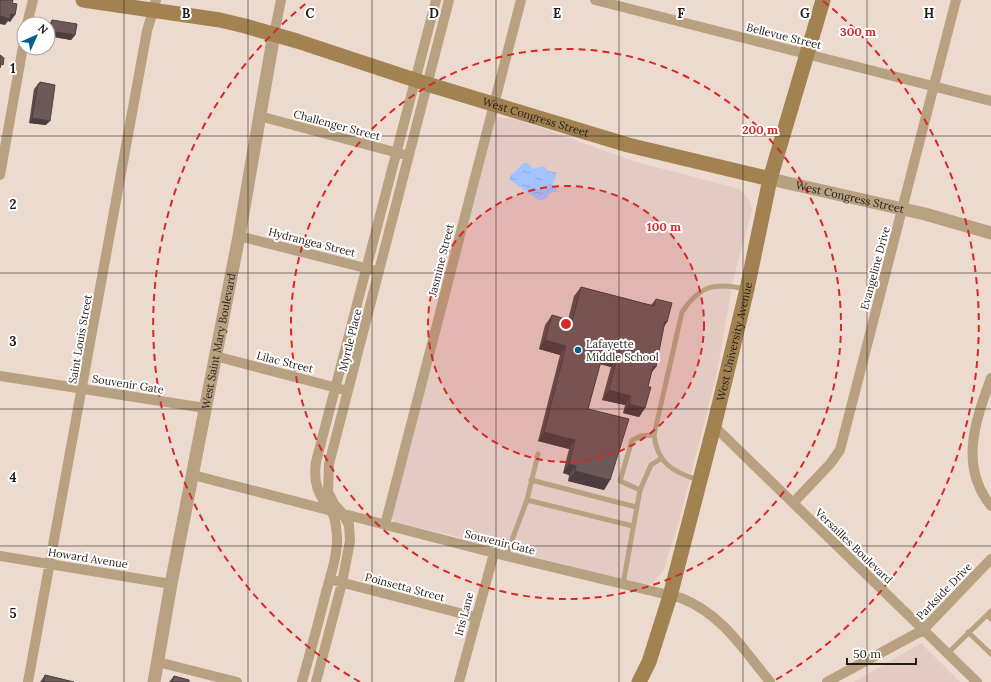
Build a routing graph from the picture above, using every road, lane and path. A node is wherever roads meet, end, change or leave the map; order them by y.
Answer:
1 (33, 0) edge
2 (83, 0) edge
3 (281, 0) edge
4 (436, 0) edge
5 (449, 0) edge
6 (521, 0) edge
7 (595, 0) edge
8 (823, 0) edge
9 (956, 0) edge
10 (154, 5) edge
11 (29, 16) edge
12 (274, 34) junction
13 (808, 54) junction
14 (21, 56) edge
15 (421, 82) junction
16 (933, 86) junction
17 (991, 102) edge
18 (493, 104) junction
19 (259, 116) junction
20 (4, 128) edge
21 (396, 152) junction
22 (409, 156) junction
23 (0, 175) edge
24 (770, 179) junction
25 (903, 210) junction
26 (991, 233) edge
27 (239, 236) junction
28 (366, 268) junction
29 (379, 272) junction
30 (747, 289) junction
31 (215, 356) junction
32 (0, 376) edge
33 (991, 378) edge
34 (336, 387) junction
35 (83, 390) junction
36 (349, 391) junction
37 (205, 408) junction
38 (714, 426) junction
39 (654, 435) junction
40 (538, 454) dead end
41 (662, 458) junction
42 (193, 475) junction
43 (531, 480) junction
44 (700, 480) junction
45 (640, 490) junction
46 (527, 500) junction
47 (793, 503) junction
48 (991, 506) edge
49 (636, 507) junction
50 (331, 510) junction
51 (344, 514) junction
52 (385, 525) junction
53 (633, 526) junction
54 (494, 553) junction
55 (0, 556) edge
56 (506, 556) junction
57 (991, 559) edge
58 (50, 563) junction
59 (329, 580) junction
60 (342, 583) junction
61 (171, 584) junction
62 (623, 584) junction
63 (670, 596) junction
64 (991, 611) edge
65 (987, 615) junction
66 (475, 617) junction
67 (991, 619) edge
68 (923, 630) junction
69 (968, 632) junction
70 (947, 654) junction
71 (991, 654) edge
72 (158, 662) junction
73 (28, 682) edge
74 (154, 682) edge
75 (236, 682) edge
76 (302, 682) edge
77 (316, 682) edge
78 (459, 682) edge
79 (640, 682) edge
80 (770, 682) edge
81 (827, 682) edge
82 (976, 682) edge

1 - 11 street
2 - 10 main road, West Congress Street
3 - 12 street, West Saint Mary Boulevard
4 - 15 street, Myrtle Place
5 - 15 street, Myrtle Place
6 - 18 street, Jasmine Street
7 - 13 street, Bellevue Street
8 - 13 main road, West University Avenue
9 - 16 street, Evangeline Drive
10 - 12 main road, West Congress Street
10 - 35 street, Saint Louis Street
12 - 15 main road, West Congress Street
12 - 19 street, West Saint Mary Boulevard
13 - 16 street, Bellevue Street
13 - 24 main road, West University Avenue
14 - 20 street
15 - 18 main road, West Congress Street
15 - 21 street, Myrtle Place
15 - 22 street, Myrtle Place
16 - 17 street, Bellevue Street
16 - 25 street, Evangeline Drive
18 - 24 main road, West Congress Street
18 - 52 street, Jasmine Street
19 - 21 street, Challenger Street
19 - 27 street, West Saint Mary Boulevard
20 - 23 street
21 - 22 street, Challenger Street
21 - 28 street, Myrtle Place
22 - 29 street, Myrtle Place
24 - 25 street, West Congress Street
24 - 30 main road, West University Avenue
25 - 26 street, West Congress Street
25 - 47 street, Evangeline Drive
27 - 28 street, Hydrangea Street
27 - 31 street, West Saint Mary Boulevard
28 - 29 street, Hydrangea Street
28 - 34 street, Myrtle Place
29 - 36 street, Myrtle Place
30 - 38 main road, West University Avenue
30 - 39 lane
31 - 34 street, Lilac Street
31 - 37 street, West Saint Mary Boulevard
32 - 35 street, Souvenir Gate
33 - 48 street
34 - 36 street, Lilac Street
34 - 50 street, Myrtle Place
35 - 37 street, Souvenir Gate
35 - 58 street, Saint Louis Street
36 - 51 street, Myrtle Place
37 - 42 street, West Saint Mary Boulevard
38 - 44 main road, West University Avenue
38 - 47 street, Versailles Boulevard
39 - 41 lane
39 - 45 lane
40 - 43 lane
41 - 44 lane
41 - 45 lane
42 - 50 street, Souvenir Gate
42 - 61 street, West Saint Mary Boulevard
43 - 46 lane
43 - 49 lane
44 - 63 main road, West University Avenue
45 - 49 lane
46 - 53 lane
46 - 56 lane
47 - 68 street, Versailles Boulevard
49 - 53 lane
50 - 51 street, Souvenir Gate
50 - 59 street, Myrtle Place
51 - 52 street, Souvenir Gate
51 - 60 street, Myrtle Place
52 - 54 street, Souvenir Gate
53 - 62 lane
54 - 56 street, Souvenir Gate
54 - 66 street, Iris Lane
55 - 58 street, Howard Avenue
56 - 62 street, Souvenir Gate
57 - 68 street, Parkside Drive
58 - 61 street, Howard Avenue
58 - 73 street, Saint Louis Street
59 - 60 street, Poinsetta Street
59 - 76 street, Myrtle Place
60 - 66 street, Poinsetta Street
60 - 77 street, Myrtle Place
61 - 72 street, West Saint Mary Boulevard
62 - 63 street, Souvenir Gate
63 - 79 main road, West University Avenue
63 - 80 street, Souvenir Gate
64 - 65 lane
65 - 67 lane
65 - 69 lane
66 - 78 street, Iris Lane
68 - 70 street, Versailles Boulevard
68 - 81 street, Parkside Drive
69 - 70 lane
69 - 71 lane
70 - 82 street, Versailles Boulevard
72 - 74 street, West Saint Mary Boulevard
72 - 75 street

